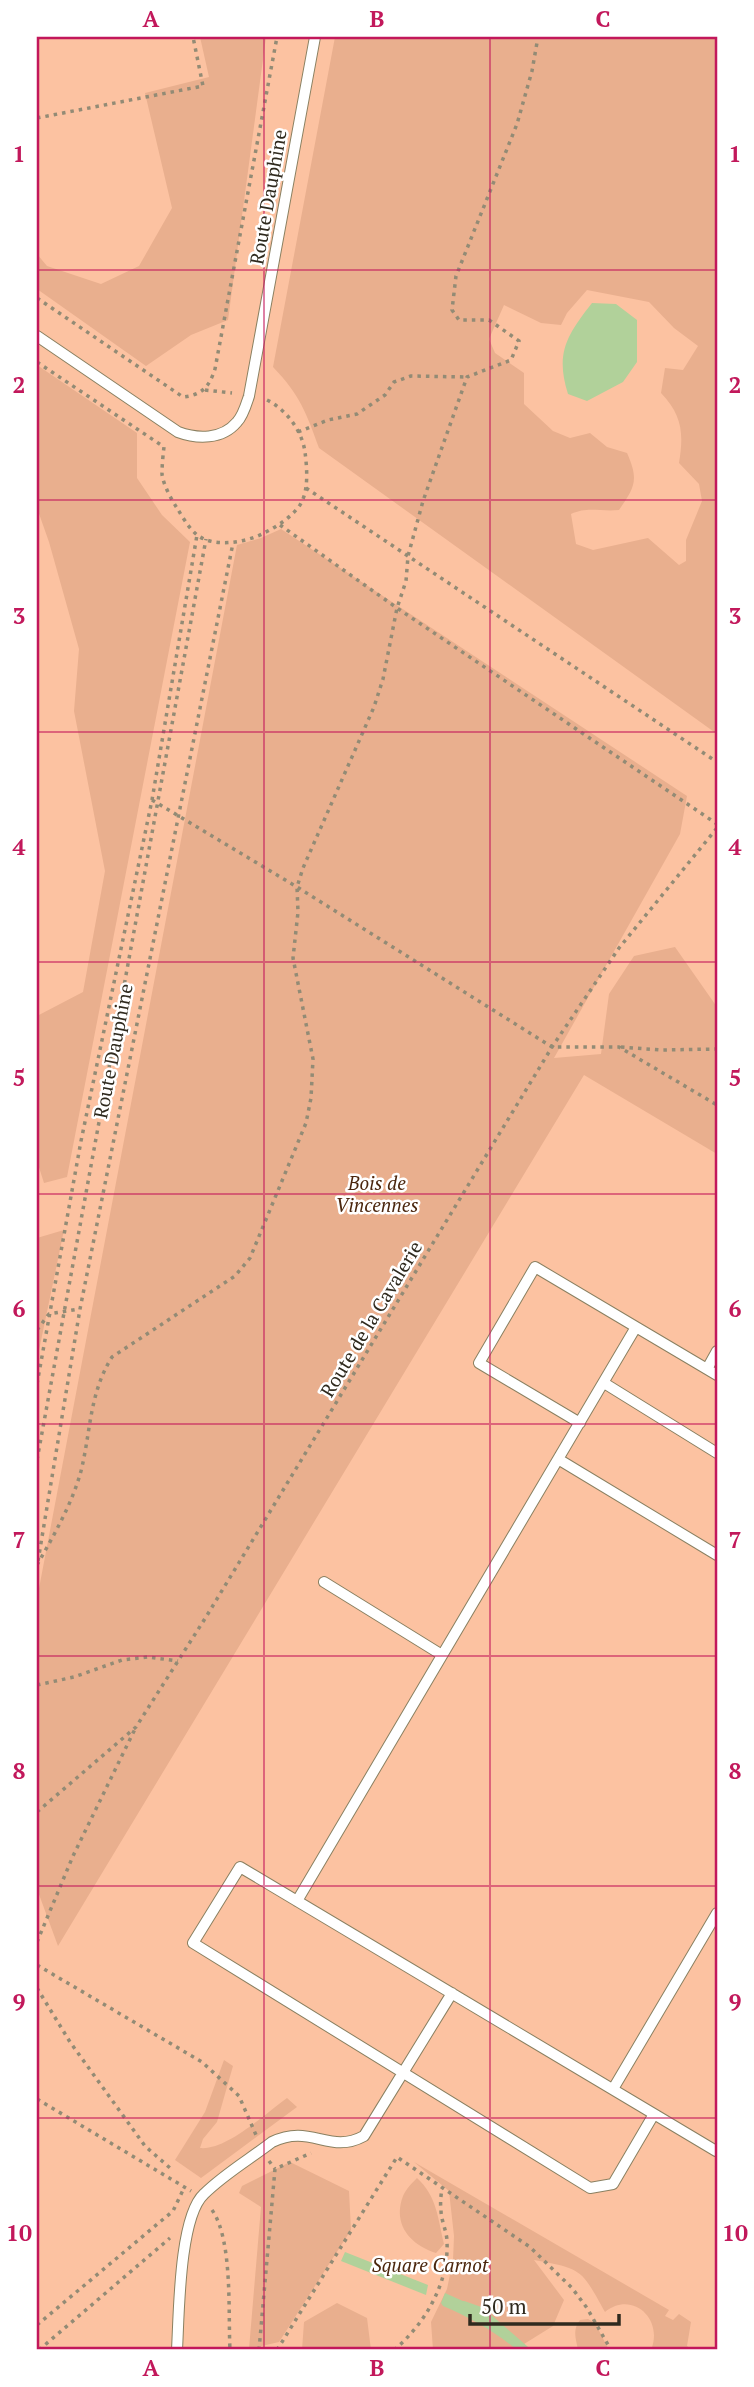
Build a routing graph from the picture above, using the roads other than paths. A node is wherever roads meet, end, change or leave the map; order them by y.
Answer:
1 (315, 37) edge
2 (37, 336) edge
3 (636, 1327) junction
4 (717, 1350) edge
5 (707, 1369) junction
6 (717, 1375) edge
7 (604, 1383) junction
8 (580, 1423) junction
9 (717, 1453) edge
10 (558, 1460) junction
11 (717, 1555) edge
12 (324, 1582) dead end
13 (442, 1655) junction
14 (297, 1901) junction
15 (717, 1915) edge
16 (452, 1993) junction
17 (402, 2073) junction
18 (613, 2090) junction
19 (654, 2114) junction
20 (717, 2149) edge
21 (177, 2350) edge

1 - 2 lane, Route Dauphine
3 - 5 lane
3 - 7 lane
3 - 8 lane
4 - 5 lane
5 - 6 lane
7 - 8 lane
7 - 9 lane
8 - 10 lane
10 - 11 lane
10 - 13 lane
12 - 13 lane
13 - 14 lane
14 - 16 lane
14 - 17 lane
15 - 18 lane
16 - 17 lane
16 - 18 lane
17 - 19 lane
17 - 21 lane
18 - 19 lane
19 - 20 lane

